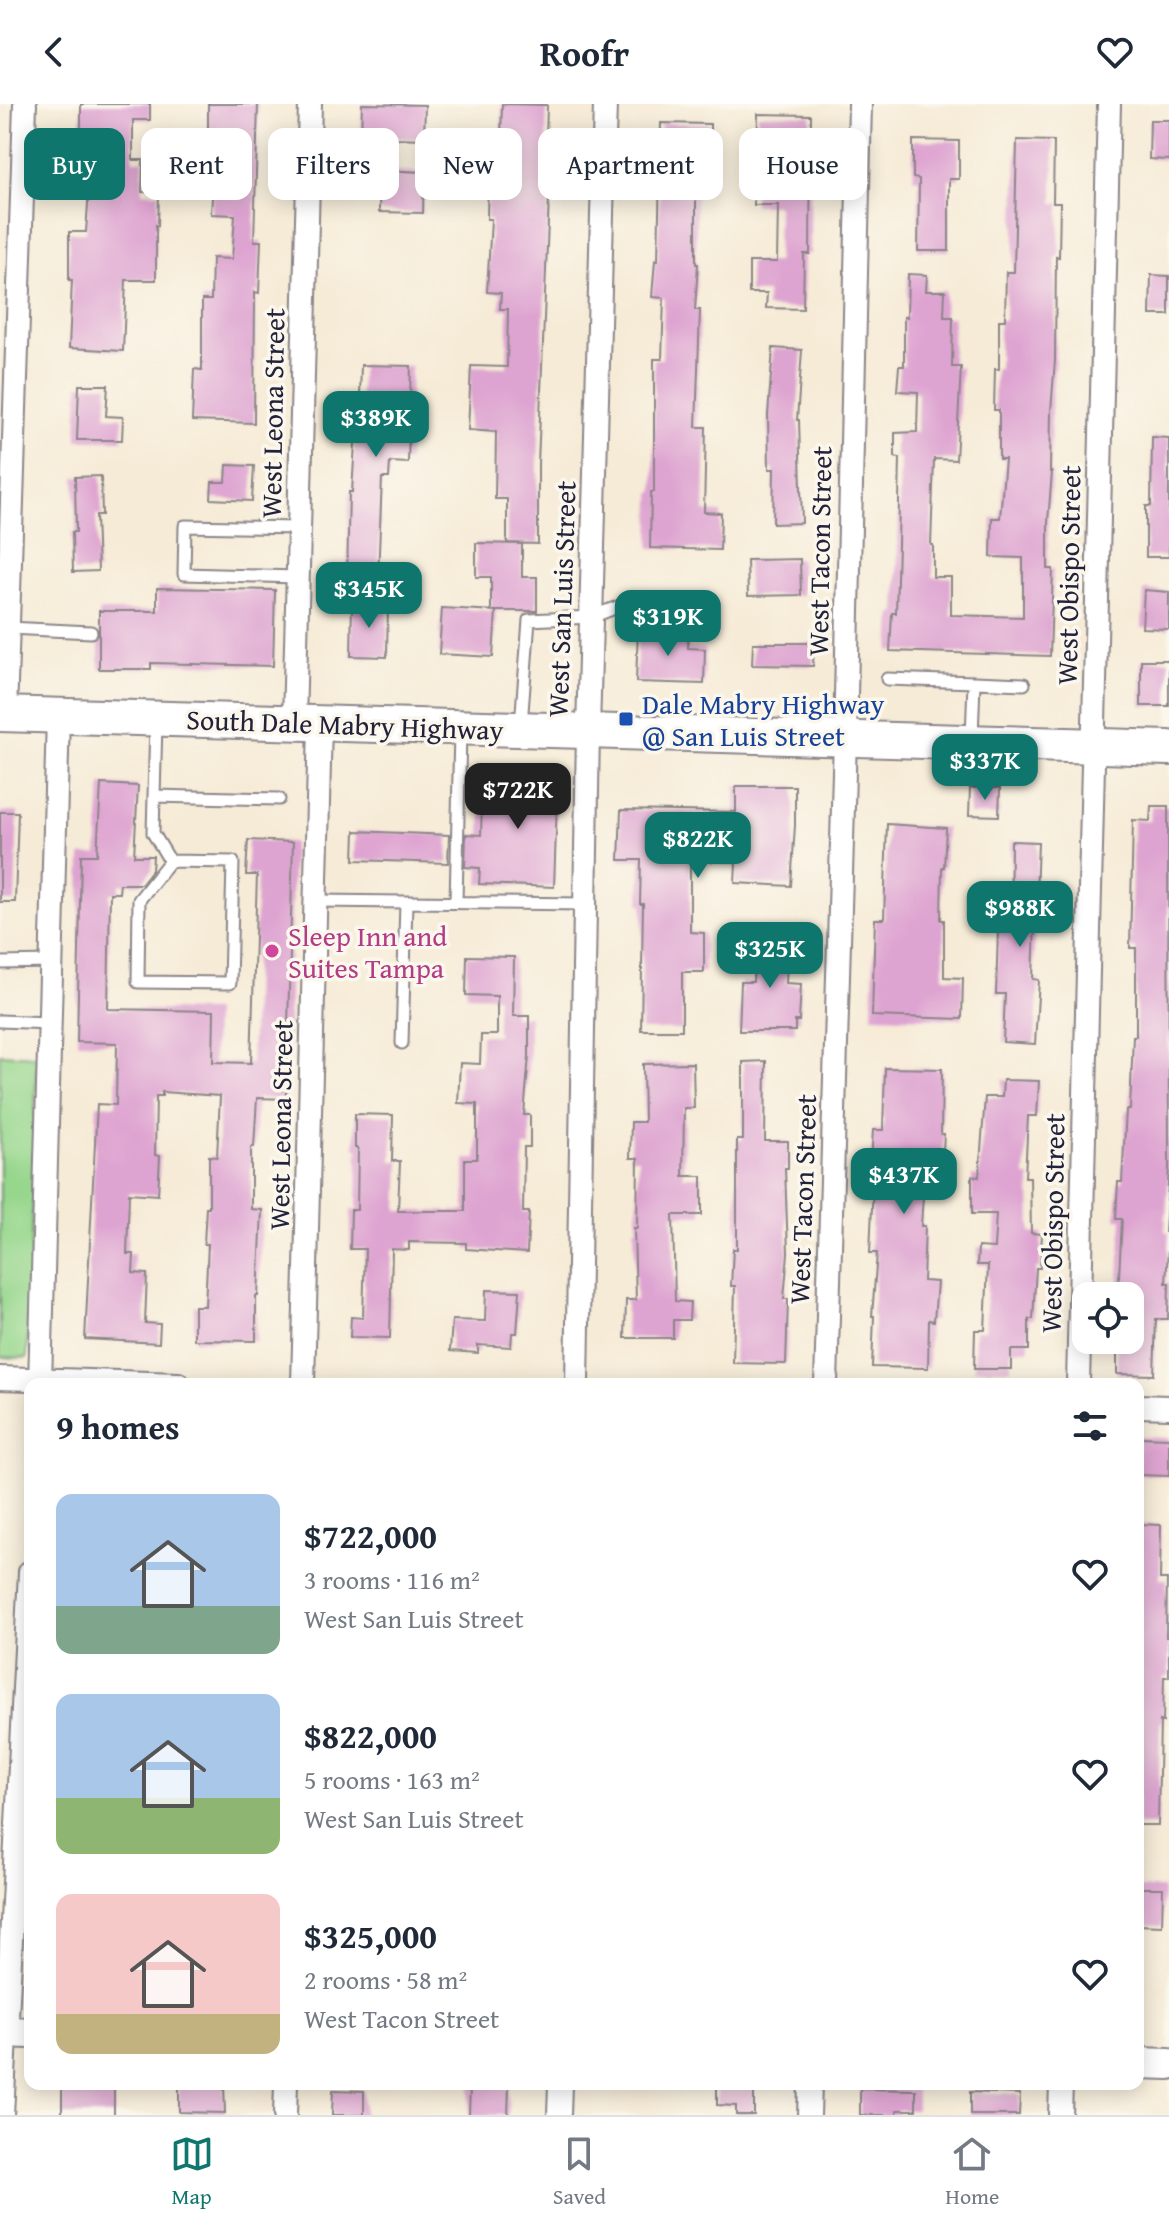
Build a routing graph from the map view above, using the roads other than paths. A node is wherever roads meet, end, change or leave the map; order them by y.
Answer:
1 (25, 104) edge
2 (310, 104) edge
3 (605, 104) edge
4 (860, 104) edge
5 (1109, 104) edge
6 (299, 528) junction
7 (297, 577) junction
8 (697, 602) dead end
9 (591, 617) junction
10 (8, 628) junction
11 (91, 632) dead end
12 (887, 679) dead end
13 (974, 682) junction
14 (1024, 684) dead end
15 (3, 714) edge
16 (58, 716) junction
17 (156, 718) junction
18 (307, 723) junction
19 (460, 728) junction
20 (521, 729) junction
21 (588, 731) junction
22 (845, 738) junction
23 (972, 743) junction
24 (1094, 746) junction
25 (1169, 748) edge
26 (154, 796) junction
27 (279, 799) dead end
28 (170, 861) junction
29 (316, 901) junction
30 (406, 902) junction
31 (456, 902) junction
32 (585, 904) junction
33 (51, 962) junction
34 (0, 963) edge
35 (0, 1021) edge
36 (50, 1023) junction
37 (402, 1043) dead end
38 (0, 1378) edge
39 (40, 1378) edge
40 (303, 1378) edge
41 (577, 1378) edge
42 (826, 1378) edge
43 (1078, 1378) edge
44 (24, 1380) edge
45 (1144, 1406) edge
46 (1169, 1407) edge
47 (24, 1726) edge
48 (12, 2033) edge
49 (1144, 2063) edge
50 (1169, 2064) edge
51 (286, 2090) edge
52 (560, 2090) edge
53 (810, 2090) edge
54 (1061, 2090) edge
55 (2, 2115) edge
56 (285, 2115) edge
57 (559, 2115) edge
58 (809, 2115) edge
59 (1060, 2115) edge

1 - 10 street
2 - 6 street, West Leona Street
3 - 9 street, West San Luis Street
4 - 22 street, West Tacon Street
5 - 24 street, West Obispo Street
6 - 7 street, West Leona Street
6 - 7 lane
7 - 18 street, West Leona Street
8 - 9 lane
9 - 20 lane
9 - 21 street, West San Luis Street
10 - 11 lane
10 - 15 street
12 - 13 lane
13 - 14 lane
13 - 23 lane
15 - 16 main road, South Dale Mabry Highway
16 - 17 main road, South Dale Mabry Highway
16 - 33 street
17 - 18 main road, South Dale Mabry Highway
17 - 26 lane
18 - 19 main road, South Dale Mabry Highway
18 - 29 street, West Leona Street
19 - 20 main road, South Dale Mabry Highway
19 - 31 lane
20 - 21 main road, South Dale Mabry Highway
21 - 22 main road, South Dale Mabry Highway
21 - 32 street, West San Luis Street
22 - 23 main road, South Dale Mabry Highway
22 - 42 street, West Tacon Street
23 - 24 main road, South Dale Mabry Highway
24 - 25 main road, South Dale Mabry Highway
24 - 43 street, West Obispo Street
26 - 27 lane
26 - 28 lane
28 - 28 lane
29 - 30 lane
29 - 40 street, West Leona Street
30 - 31 lane
30 - 37 lane
31 - 32 lane
32 - 41 street, West San Luis Street
33 - 34 lane
33 - 36 street
35 - 36 lane
36 - 39 street
38 - 44 street
45 - 46 street
47 - 48 street
48 - 55 street
49 - 50 street
51 - 56 street
52 - 57 street
53 - 58 street
54 - 59 street

